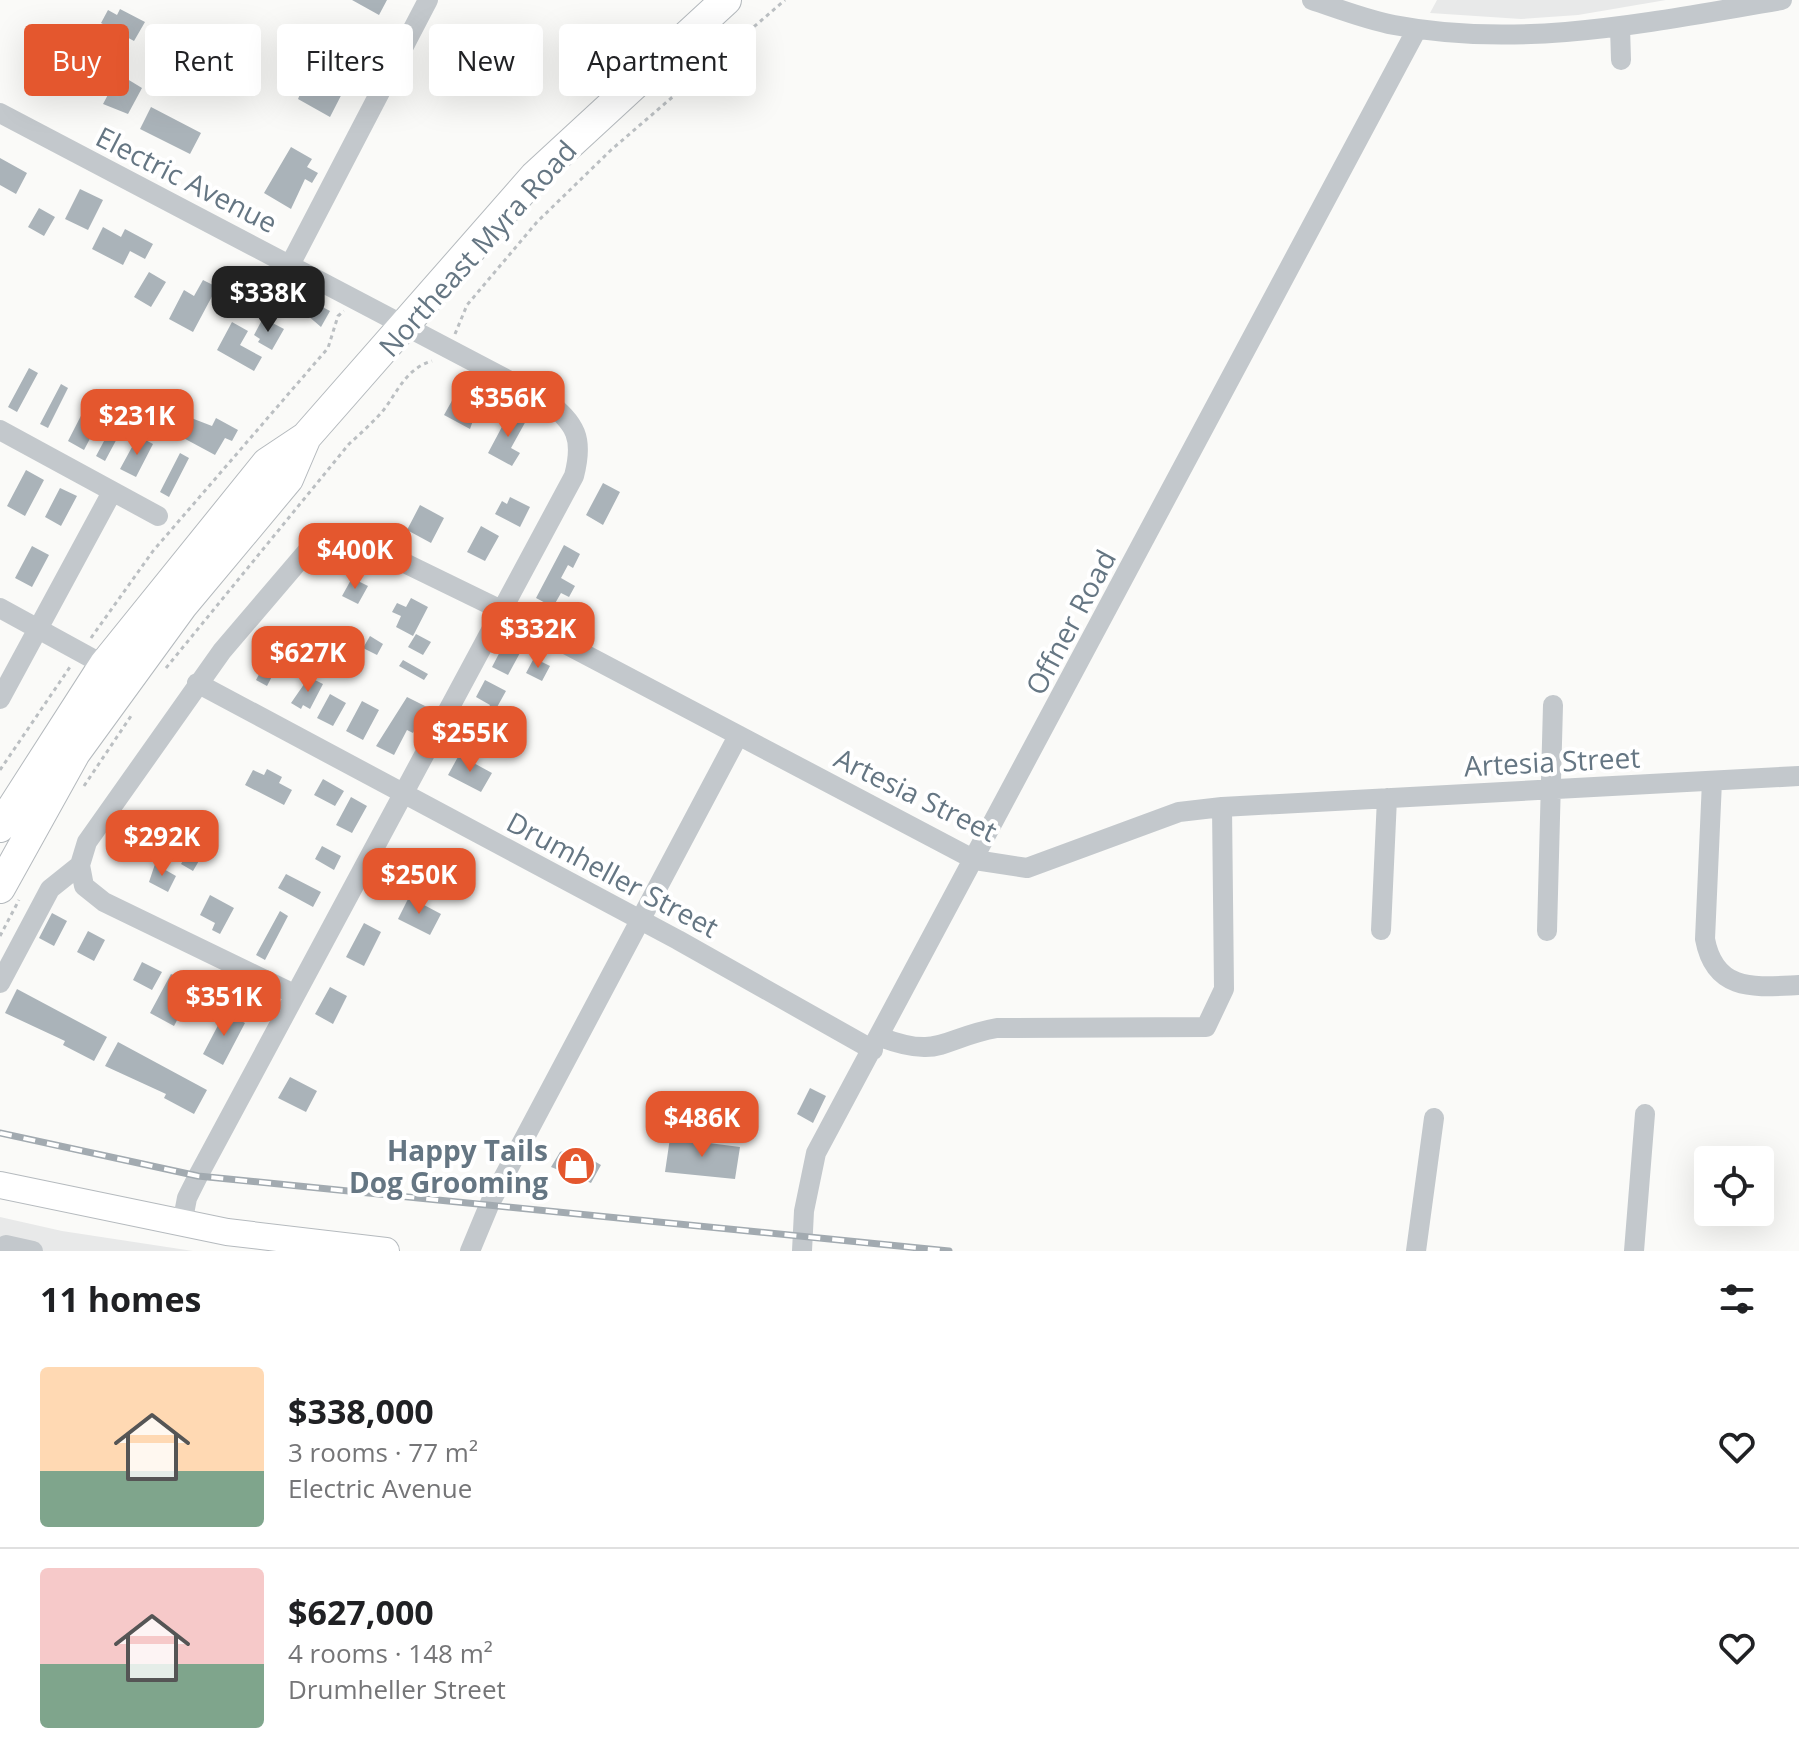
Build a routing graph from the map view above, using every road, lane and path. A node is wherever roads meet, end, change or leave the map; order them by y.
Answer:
1 (428, 0) edge
2 (726, 0) edge
3 (785, 0) edge
4 (1312, 0) edge
5 (1782, 0) edge
6 (1620, 27) junction
7 (1417, 29) junction
8 (1621, 60) dead end
9 (0, 113) edge
10 (291, 263) junction
11 (358, 298) junction
12 (407, 325) junction
13 (445, 345) junction
14 (0, 430) edge
15 (306, 437) junction
16 (112, 492) junction
17 (158, 516) dead end
18 (0, 608) edge
19 (499, 609) junction
20 (38, 629) junction
21 (92, 658) junction
22 (157, 679) dead end
23 (197, 683) junction
24 (0, 699) edge
25 (1553, 705) dead end
26 (133, 714) dead end
27 (738, 736) junction
28 (0, 770) edge
29 (1799, 776) edge
30 (1712, 781) junction
31 (83, 787) dead end
32 (1550, 789) junction
33 (401, 793) junction
34 (1387, 798) junction
35 (1222, 807) junction
36 (0, 827) edge
37 (975, 860) junction
38 (80, 865) junction
39 (13, 888) edge
40 (640, 921) junction
41 (1381, 930) dead end
42 (1547, 931) dead end
43 (0, 936) edge
44 (0, 983) edge
45 (1799, 985) edge
46 (294, 994) junction
47 (877, 1043) junction
48 (1645, 1114) dead end
49 (1434, 1118) dead end
50 (0, 1185) edge
51 (182, 1224) junction
52 (6, 1245) dead end
53 (33, 1251) edge
54 (386, 1251) edge
55 (470, 1251) edge
56 (802, 1251) edge
57 (1416, 1251) edge
58 (1634, 1251) edge

1 - 10 street
2 - 12 highway, Northeast Myra Road
3 - 13 path
4 - 7 street
5 - 6 street
6 - 7 street
6 - 8 street
7 - 37 street, Offner Road
9 - 10 street, Electric Avenue
10 - 11 street, Electric Avenue
11 - 12 street, Electric Avenue
11 - 21 path
12 - 13 street, Electric Avenue
12 - 15 highway, Northeast Myra Road
13 - 19 street, Electric Avenue
13 - 22 path
14 - 16 street
15 - 21 highway, Northeast Myra Road
15 - 39 highway, Northeast Myra Road
16 - 17 street
16 - 20 street
18 - 20 street
19 - 23 street, Artesia Street
19 - 27 street, Artesia Street
19 - 33 street
20 - 21 street
20 - 24 street
21 - 28 path
21 - 36 highway, Northeast Myra Road
23 - 33 street, Drumheller Street
23 - 38 street
25 - 32 street
26 - 31 path
27 - 37 street, Artesia Street
27 - 40 street
29 - 30 street, Artesia Street
30 - 32 street, Artesia Street
30 - 45 street
32 - 34 street, Artesia Street
32 - 42 street
33 - 40 street, Drumheller Street
33 - 46 street
34 - 35 street, Artesia Street
34 - 41 street
35 - 37 street, Artesia Street
35 - 47 street, Drumheller Street
37 - 47 street, Offner Road
38 - 44 street
38 - 46 street
39 - 43 path
40 - 47 street, Drumheller Street
40 - 55 street
46 - 51 street
47 - 56 street, Offner Road
48 - 58 street
49 - 57 street
50 - 51 main road
51 - 54 main road
52 - 53 street

